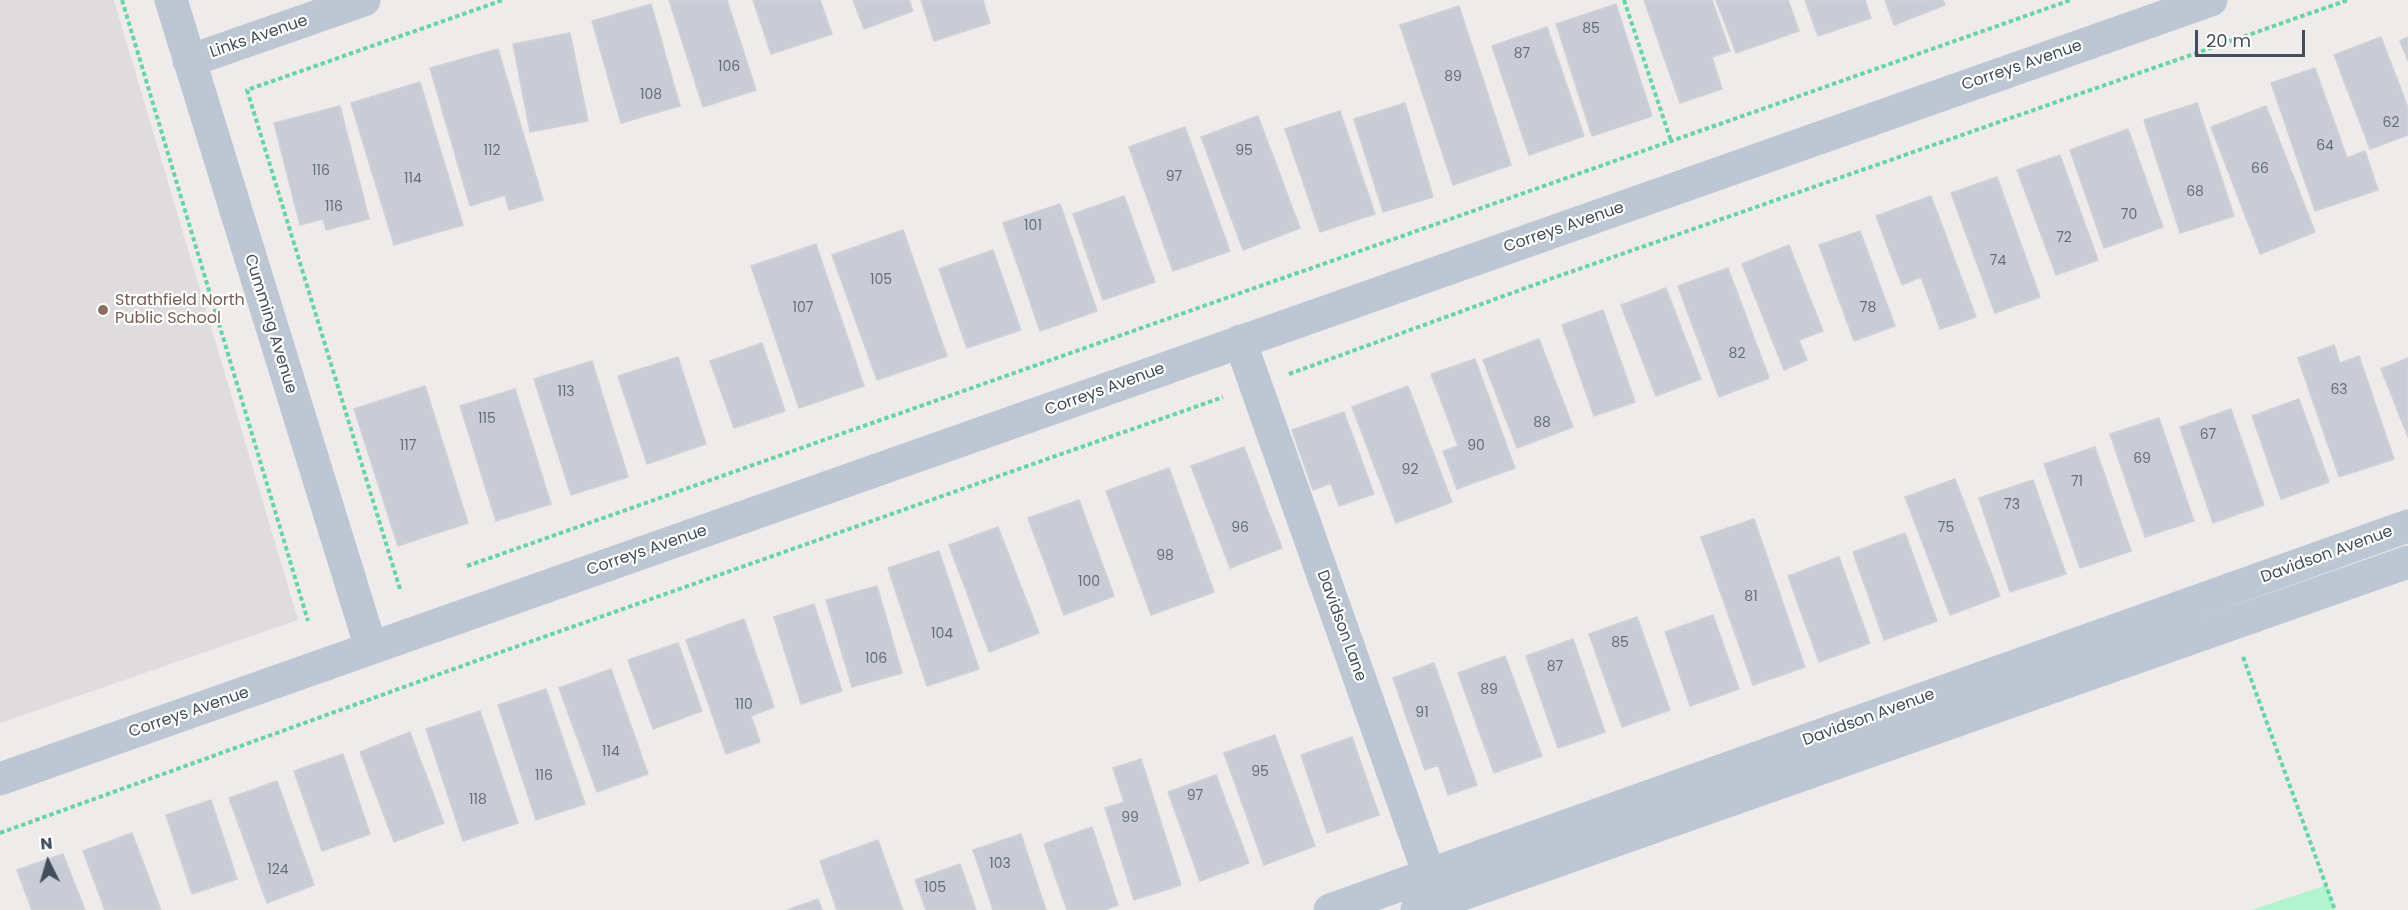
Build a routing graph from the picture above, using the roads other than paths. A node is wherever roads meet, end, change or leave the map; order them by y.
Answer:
1 (171, 0) edge
2 (364, 0) edge
3 (2211, 0) edge
4 (189, 61) junction
5 (1240, 341) junction
6 (2408, 526) edge
7 (2408, 562) edge
8 (371, 648) junction
9 (0, 779) edge
10 (1432, 899) edge
11 (1330, 910) edge

1 - 4 street, Cumming Avenue
2 - 4 street, Links Avenue
3 - 5 street, Correys Avenue
4 - 8 street, Cumming Avenue
5 - 8 street, Correys Avenue
5 - 10 street, Davidson Lane
6 - 10 street, Davidson Avenue
7 - 10 street, Davidson Avenue
8 - 9 street, Correys Avenue
10 - 11 street, Davidson Avenue

